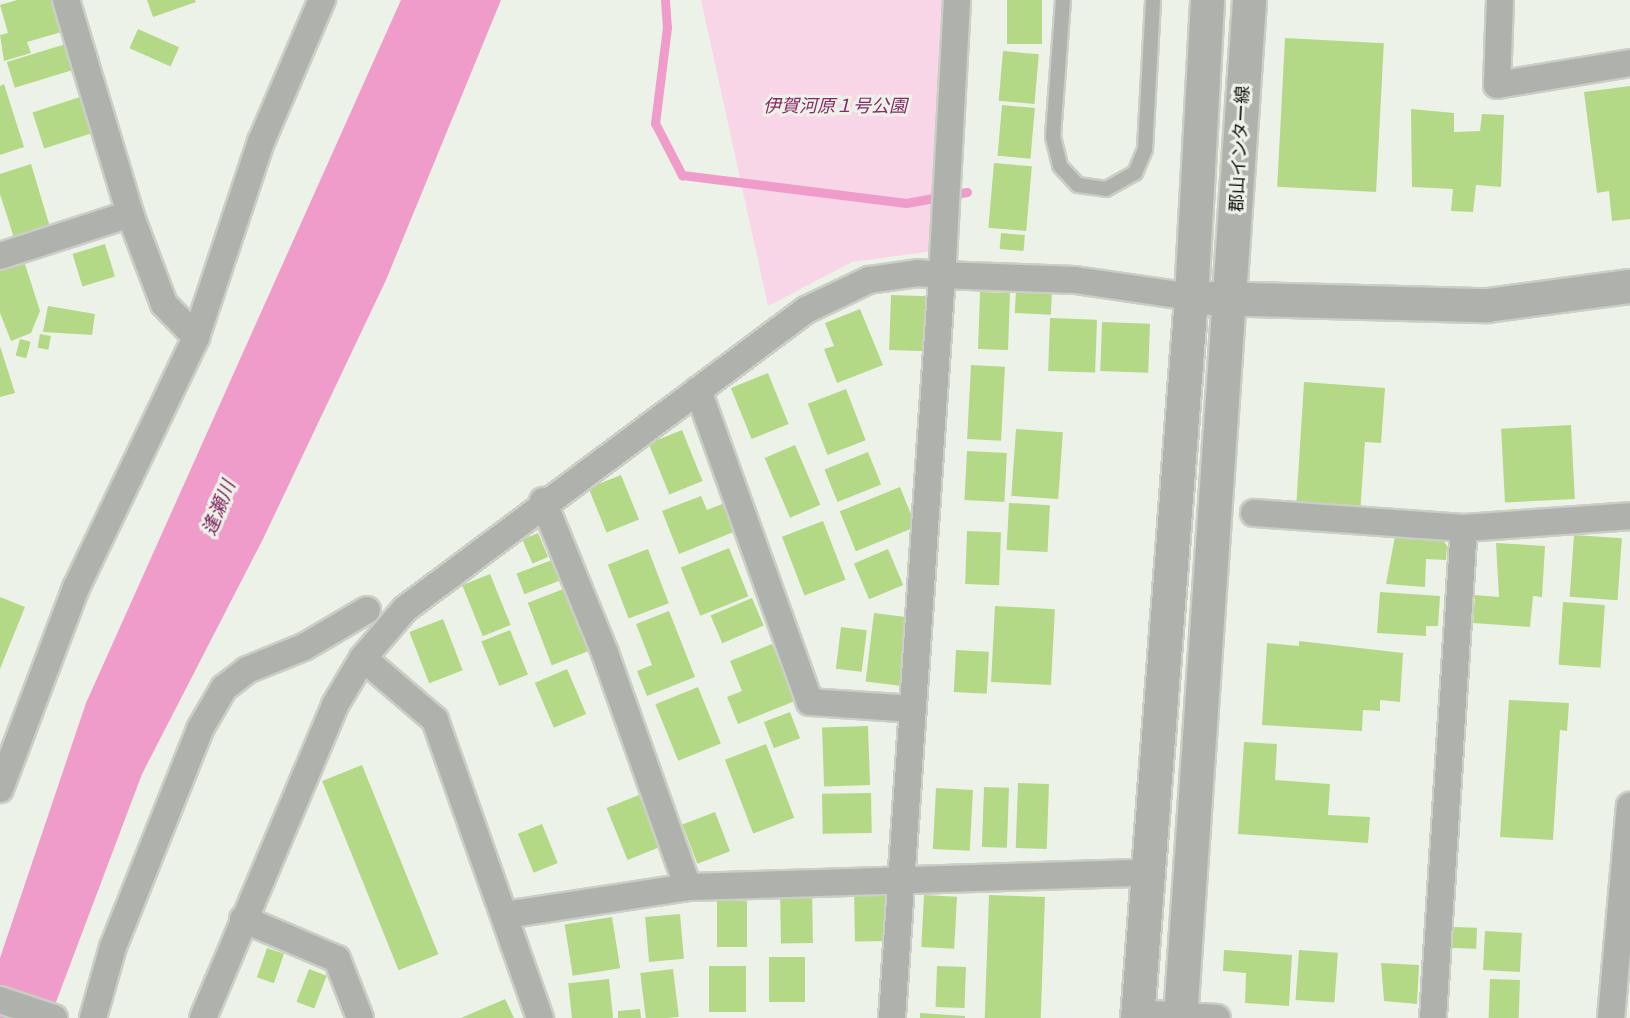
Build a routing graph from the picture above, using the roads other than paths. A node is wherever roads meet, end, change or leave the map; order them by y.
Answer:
1 (66, 0) edge
2 (322, 0) edge
3 (957, 0) edge
4 (1063, 0) edge
5 (1153, 0) edge
6 (1207, 0) edge
7 (1249, 0) edge
8 (1500, 0) edge
9 (1630, 63) edge
10 (130, 214) junction
11 (0, 256) edge
12 (942, 275) junction
13 (1630, 286) edge
14 (1191, 297) junction
15 (1231, 299) junction
16 (196, 337) junction
17 (698, 390) junction
18 (543, 501) junction
19 (1254, 513) dead end
20 (1630, 516) edge
21 (1464, 528) junction
22 (367, 610) dead end
23 (362, 658) junction
24 (912, 709) junction
25 (0, 789) edge
26 (1630, 806) edge
27 (1145, 873) junction
28 (901, 878) junction
29 (688, 887) junction
30 (506, 915) junction
31 (243, 919) junction
32 (0, 1000) edge
33 (1137, 1016) edge
34 (1180, 1017) edge
35 (54, 1018) edge
36 (93, 1018) edge
37 (202, 1018) edge
38 (360, 1018) edge
39 (540, 1018) edge
40 (892, 1018) edge
41 (1217, 1018) edge
42 (1433, 1018) edge
43 (1611, 1018) edge

1 - 10 street
2 - 16 street
3 - 12 street
4 - 5 lane
6 - 14 street
7 - 15 street, 郡山インター線
8 - 9 street
10 - 11 street
10 - 16 street
12 - 14 street
12 - 17 street
12 - 24 street
13 - 15 street
14 - 15 street
14 - 27 street
15 - 34 street, 郡山インター線
16 - 25 street
17 - 18 street
17 - 24 street
18 - 23 street
18 - 29 street
19 - 21 street
20 - 21 street
21 - 42 street
22 - 36 street
23 - 30 street
23 - 31 street
24 - 28 street
26 - 43 street
27 - 28 street
27 - 33 street
28 - 29 street
28 - 40 street
29 - 30 street
30 - 39 street
31 - 37 street
31 - 38 street
32 - 35 street
33 - 34 street
34 - 41 street

